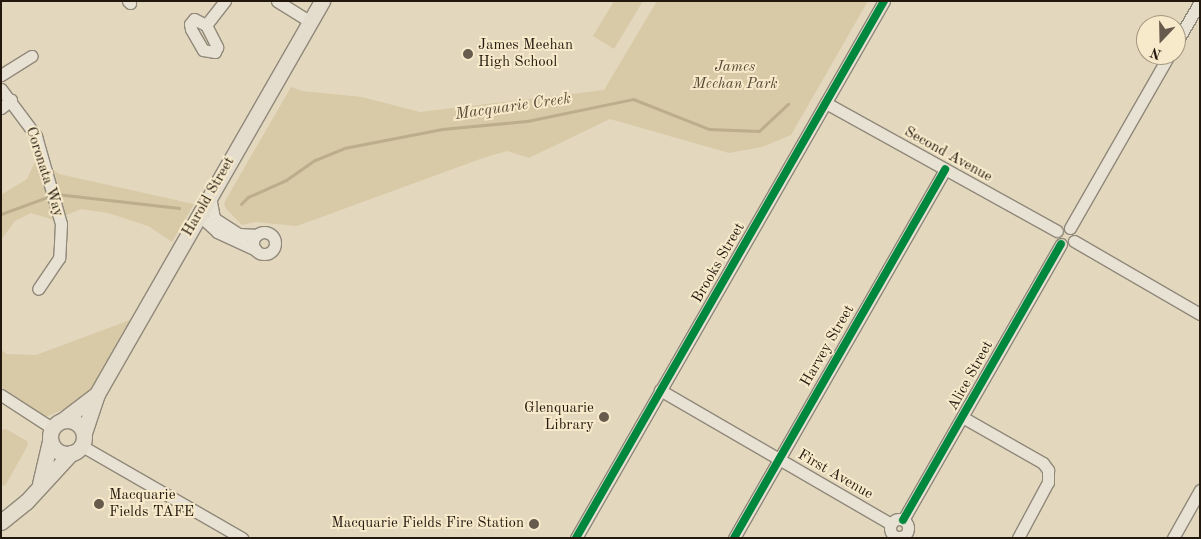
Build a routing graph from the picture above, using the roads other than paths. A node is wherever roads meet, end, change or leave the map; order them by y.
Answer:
1 (225, 1) edge
2 (277, 1) edge
3 (322, 1) edge
4 (884, 1) edge
5 (1200, 2) edge
6 (310, 22) junction
7 (206, 25) dead end
8 (1186, 26) edge
9 (32, 56) dead end
10 (1163, 65) edge
11 (1, 75) edge
12 (1, 89) edge
13 (11, 100) junction
14 (826, 103) junction
15 (1, 108) edge
16 (946, 168) junction
17 (210, 197) junction
18 (199, 214) junction
19 (214, 218) junction
20 (1070, 228) junction
21 (1057, 231) junction
22 (217, 232) junction
23 (256, 235) junction
24 (186, 238) junction
25 (1074, 241) junction
26 (1061, 244) junction
27 (256, 250) junction
28 (38, 289) dead end
29 (1200, 314) edge
30 (660, 390) junction
31 (97, 394) junction
32 (1, 395) edge
33 (964, 418) junction
34 (55, 430) junction
35 (79, 444) junction
36 (780, 459) junction
37 (39, 485) junction
38 (1200, 490) edge
39 (903, 520) junction
40 (1, 522) edge
41 (891, 524) junction
42 (911, 535) edge
43 (893, 537) edge
44 (242, 538) edge
45 (576, 538) edge
46 (734, 538) edge
47 (1018, 538) edge
48 (1173, 538) edge

1 - 7 street
2 - 6 street
3 - 6 main road, Harold Street
4 - 14 street, Brooks Street
5 - 8 street
6 - 17 main road, Harold Street
9 - 11 street
10 - 20 street
12 - 13 street, Coronata Way
13 - 15 street
13 - 28 street, Coronata Way
14 - 16 street, Second Avenue
14 - 30 street, Brooks Street
16 - 21 street, Second Avenue
16 - 36 street, Harvey Street
17 - 18 main road, Harold Street
17 - 19 street
18 - 19 street
18 - 22 street
18 - 24 main road, Harold Street
19 - 23 street
20 - 21 street
20 - 25 street
21 - 26 street
22 - 24 street
22 - 27 street
23 - 27 street
23 - 27 street
24 - 31 main road, Harold Street
25 - 26 street
25 - 29 street
26 - 33 street, Alice Street
30 - 36 street, First Avenue
30 - 45 street, Brooks Street
31 - 34 main road, Harold Street
31 - 35 main road, Harold Street
32 - 34 street
33 - 39 street, Alice Street
33 - 47 street
34 - 35 main road
34 - 35 main road
34 - 37 main road
35 - 37 main road
35 - 44 street
36 - 41 street, First Avenue
36 - 46 street, Harvey Street
37 - 40 main road
38 - 48 street
39 - 41 street
39 - 42 street
41 - 43 street
42 - 43 street

